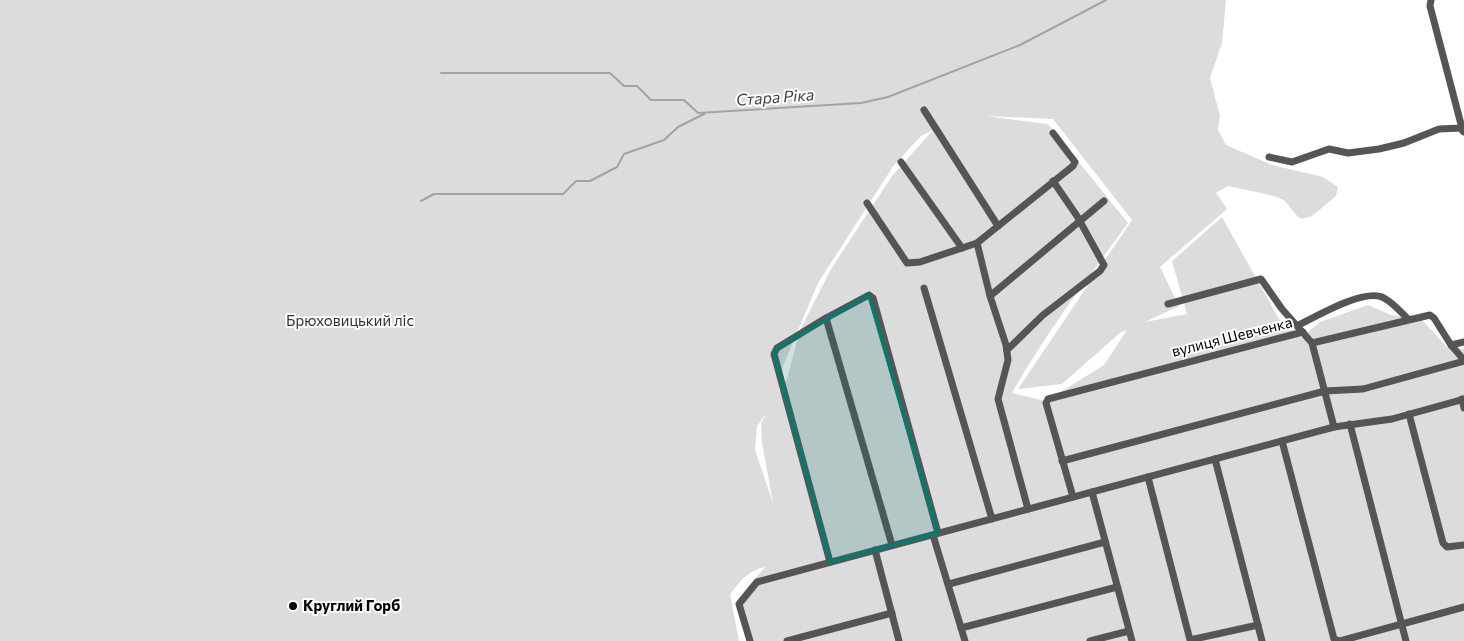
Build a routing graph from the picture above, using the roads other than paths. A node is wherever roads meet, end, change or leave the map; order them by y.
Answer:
1 (1431, 0) edge
2 (924, 110) dead end
3 (1463, 130) edge
4 (1054, 133) dead end
5 (1269, 157) dead end
6 (901, 162) dead end
7 (1053, 181) junction
8 (1104, 201) dead end
9 (867, 203) dead end
10 (1080, 221) junction
11 (998, 226) junction
12 (977, 243) junction
13 (962, 248) junction
14 (924, 288) dead end
15 (990, 296) junction
16 (1168, 304) dead end
17 (826, 318) junction
18 (1408, 319) junction
19 (1297, 326) junction
20 (1302, 332) junction
21 (1464, 342) edge
22 (1312, 343) junction
23 (1451, 345) junction
24 (1007, 350) junction
25 (1464, 361) edge
26 (1325, 392) junction
27 (1463, 399) edge
28 (1464, 408) edge
29 (1409, 414) junction
30 (1350, 424) junction
31 (1334, 427) junction
32 (1282, 441) junction
33 (1215, 459) junction
34 (1062, 461) junction
35 (1148, 477) junction
36 (1092, 492) junction
37 (1073, 497) junction
38 (1028, 509) junction
39 (992, 519) junction
40 (936, 534) junction
41 (1105, 542) junction
42 (1464, 545) edge
43 (892, 546) junction
44 (875, 550) junction
45 (830, 562) junction
46 (949, 584) junction
47 (1117, 587) junction
48 (1464, 607) edge
49 (892, 613) junction
50 (1401, 624) junction
51 (1258, 625) junction
52 (961, 628) junction
53 (1129, 631) junction
54 (1220, 632) junction
55 (1188, 640) edge
56 (750, 641) edge
57 (787, 641) edge
58 (899, 641) edge
59 (965, 641) edge
60 (1090, 641) edge
61 (1132, 641) edge
62 (1222, 641) edge
63 (1262, 641) edge
64 (1406, 641) edge

1 - 3 street
2 - 11 street
3 - 5 street
4 - 7 street
6 - 13 street
7 - 10 street
7 - 11 street
8 - 10 street
9 - 13 street
10 - 15 street
10 - 24 street
11 - 12 street
12 - 13 street
12 - 15 street
14 - 39 street
15 - 24 street
16 - 19 street
17 - 40 street
17 - 43 street
17 - 45 street
18 - 19 street
18 - 22 street, вулиця Шевченка
18 - 23 street, вулиця Шевченка
19 - 20 street
20 - 22 street, вулиця Шевченка
20 - 34 street, вулиця Шевченка
21 - 23 street
22 - 26 street
23 - 25 street
24 - 38 street
25 - 26 street
26 - 31 street
26 - 34 street
27 - 28 street
27 - 29 street
29 - 30 street
29 - 42 street
30 - 31 street
30 - 50 street
31 - 32 street
32 - 33 street
32 - 50 street
33 - 35 street
33 - 51 street
34 - 37 street
35 - 36 street
35 - 55 street
36 - 37 street
36 - 41 street
37 - 38 street
38 - 39 street
39 - 40 street
40 - 43 street
40 - 46 street
41 - 46 street
41 - 47 street
43 - 44 street
44 - 45 street
44 - 49 street
45 - 56 street
46 - 52 street
47 - 52 street
47 - 53 street
48 - 50 street
49 - 57 street
49 - 58 street
50 - 64 street
51 - 54 street
51 - 63 street
52 - 59 street
53 - 60 street
53 - 61 street
54 - 55 street
54 - 62 street

